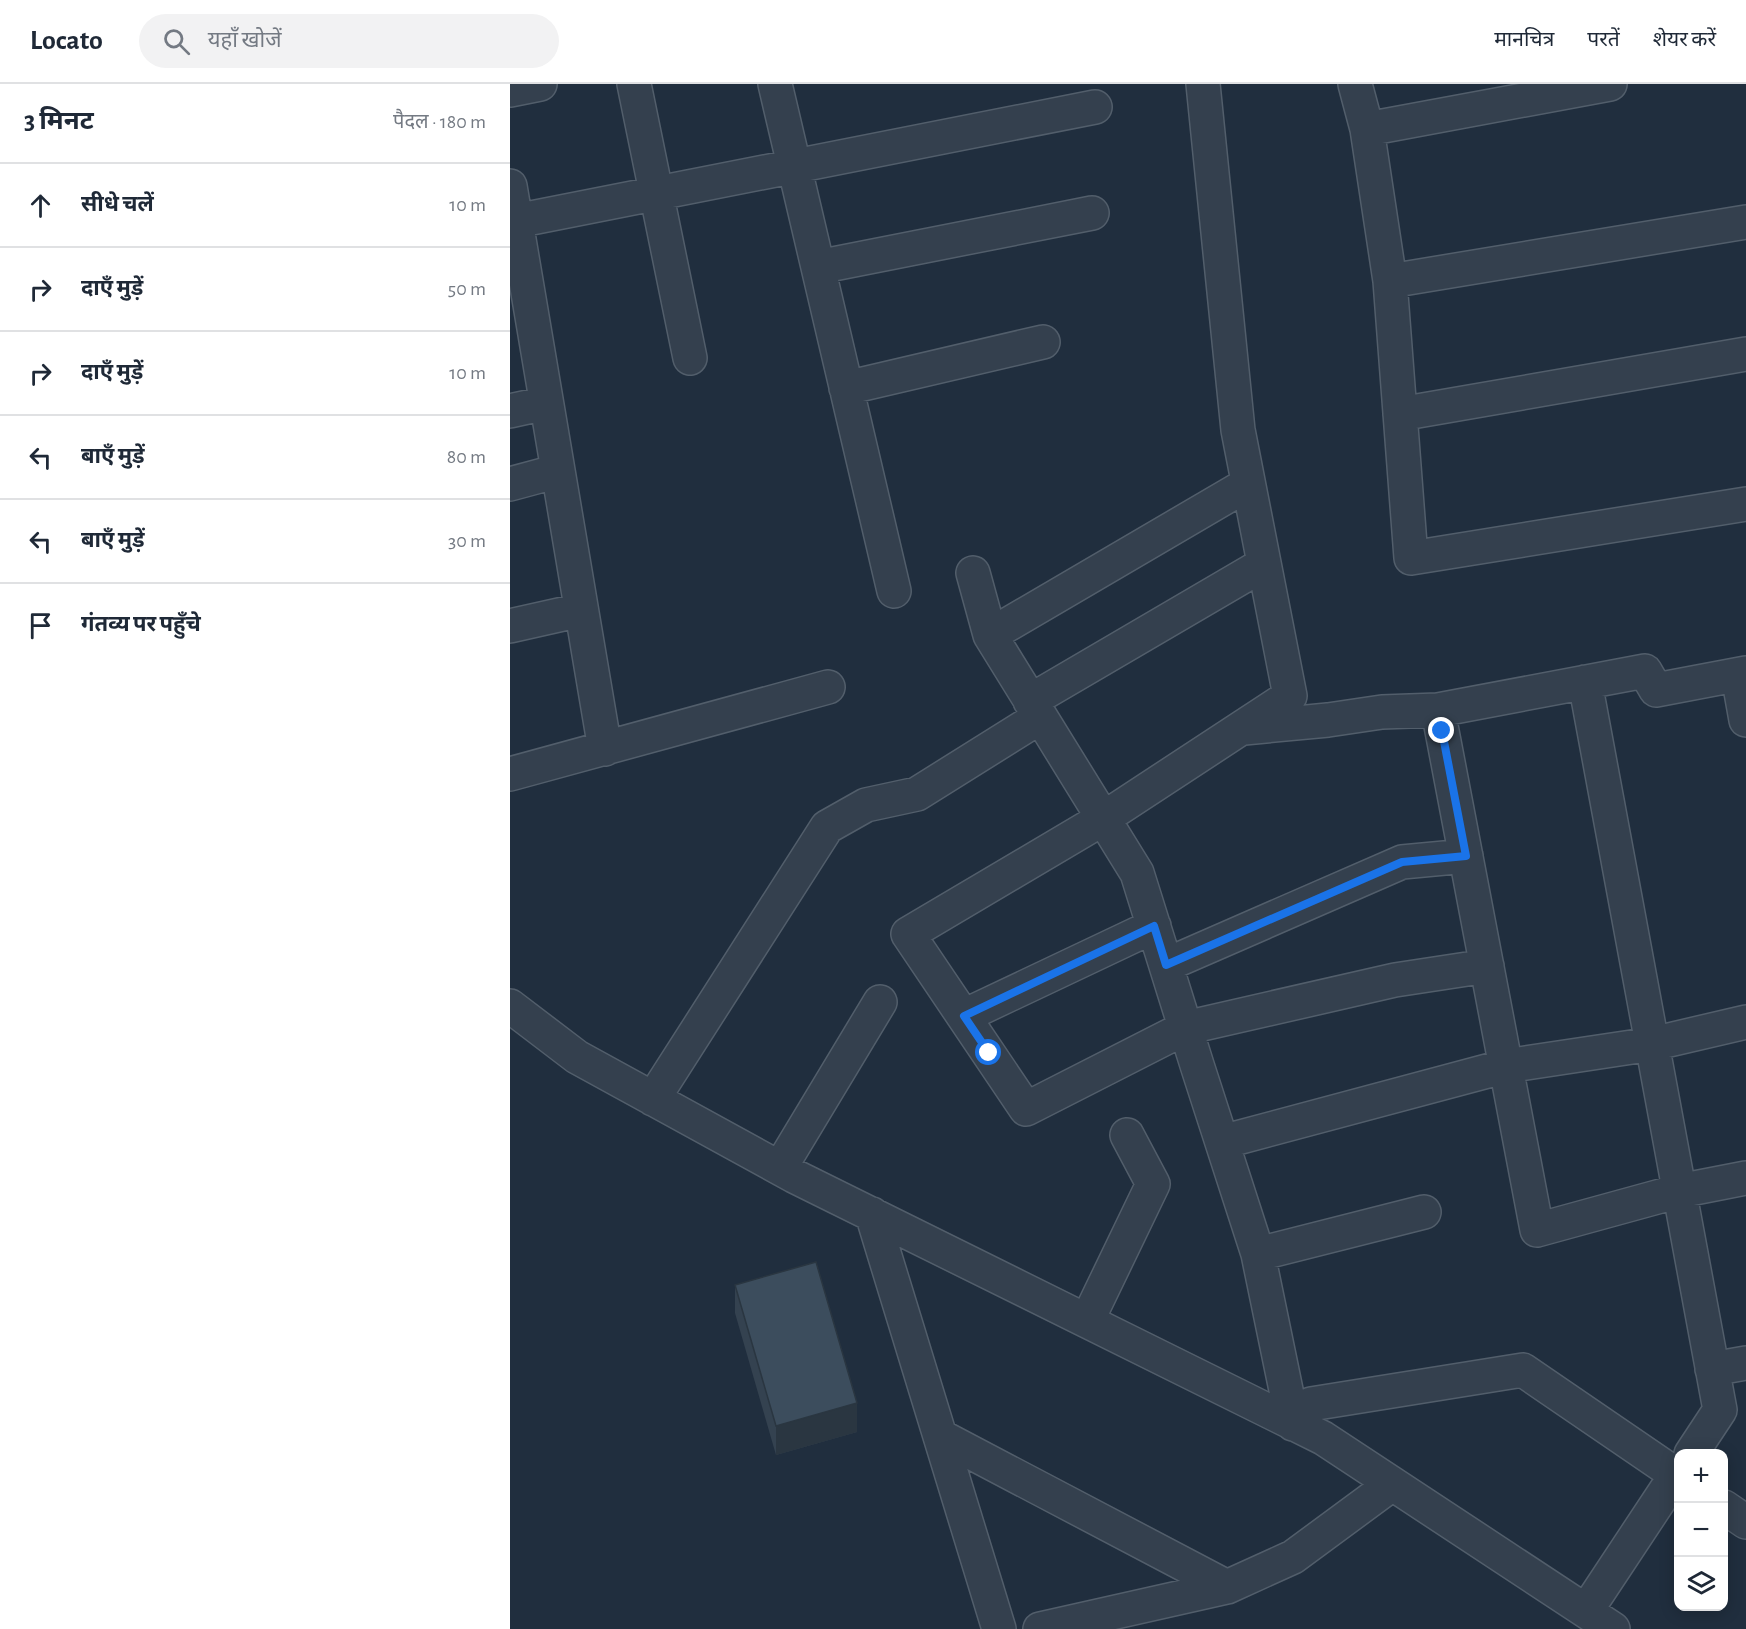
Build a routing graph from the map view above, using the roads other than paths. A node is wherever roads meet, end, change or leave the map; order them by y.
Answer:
1 (540, 84) edge
2 (634, 84) edge
3 (775, 84) edge
4 (1203, 84) edge
5 (1355, 84) edge
6 (1610, 84) edge
7 (510, 90) edge
8 (1095, 107) dead end
9 (1367, 129) junction
10 (794, 166) junction
11 (510, 186) edge
12 (657, 193) junction
13 (1092, 213) dead end
14 (516, 221) junction
15 (1746, 222) edge
16 (818, 267) junction
17 (1390, 281) junction
18 (518, 282) edge
19 (1043, 342) dead end
20 (1746, 354) edge
21 (690, 358) dead end
22 (846, 388) junction
23 (546, 403) junction
24 (510, 411) edge
25 (1400, 414) junction
26 (558, 471) junction
27 (510, 484) edge
28 (1248, 484) junction
29 (1746, 504) edge
30 (1264, 564) junction
31 (973, 573) dead end
32 (894, 591) dead end
33 (581, 610) junction
34 (510, 626) edge
35 (990, 636) junction
36 (1742, 674) edge
37 (1585, 682) junction
38 (828, 687) dead end
39 (1035, 709) junction
40 (1438, 710) junction
41 (1746, 720) edge
42 (1241, 728) junction
43 (605, 749) junction
44 (510, 774) edge
45 (1104, 818) junction
46 (1466, 856) junction
47 (1154, 926) junction
48 (1166, 965) junction
49 (1486, 966) junction
50 (880, 1002) dead end
51 (510, 1006) edge
52 (964, 1016) junction
53 (1746, 1022) edge
54 (1185, 1028) junction
55 (1652, 1044) junction
56 (1506, 1066) junction
57 (653, 1099) junction
58 (1127, 1135) dead end
59 (1222, 1142) junction
60 (780, 1168) junction
61 (1746, 1178) edge
62 (1679, 1191) junction
63 (1424, 1212) dead end
64 (872, 1214) junction
65 (1258, 1254) junction
66 (1088, 1321) junction
67 (1746, 1362) edge
68 (1712, 1369) junction
69 (1293, 1424) junction
70 (940, 1436) junction
71 (1694, 1449) edge
72 (1674, 1465) edge
73 (1674, 1479) edge
74 (1392, 1484) junction
75 (1728, 1510) edge
76 (1746, 1522) edge
77 (1227, 1587) junction
78 (1586, 1611) junction
79 (999, 1629) edge
80 (1040, 1629) edge
81 (1613, 1629) edge

1 - 7 street
2 - 12 street
3 - 10 street
4 - 28 street
5 - 9 street
6 - 9 street
8 - 10 street
9 - 17 street
10 - 12 street
10 - 16 street
11 - 14 street
12 - 14 street
12 - 21 street
13 - 16 street
14 - 18 street
15 - 17 street
16 - 22 street
17 - 25 street
18 - 23 street
19 - 22 street
20 - 25 street
22 - 32 street
23 - 24 street
23 - 26 street
25 - 29 street
26 - 27 street
26 - 33 street
28 - 30 street
28 - 35 street
30 - 39 street
30 - 42 street
31 - 35 street
33 - 34 street
33 - 43 street
35 - 39 street
36 - 37 street
36 - 41 street
37 - 40 street
37 - 55 street
38 - 43 street
39 - 45 street
39 - 57 street
40 - 42 street
40 - 46 street
42 - 45 street
43 - 44 street
45 - 47 street
45 - 52 street
46 - 48 street
46 - 49 street
47 - 48 street
47 - 52 street
48 - 54 street
49 - 54 street
49 - 56 street
50 - 60 street
51 - 57 street
52 - 54 street
53 - 55 street
54 - 59 street
55 - 56 street
55 - 62 street
56 - 59 street
56 - 62 street
57 - 60 street
58 - 66 street
59 - 65 street
60 - 64 street
61 - 62 street
62 - 68 street
63 - 65 street
64 - 66 street
64 - 70 street
65 - 69 street
66 - 69 street
67 - 68 street
68 - 71 street
69 - 72 street
69 - 74 street
70 - 77 street
70 - 79 street
73 - 78 street
74 - 77 street
74 - 78 street
75 - 76 street
77 - 80 street
78 - 81 street

